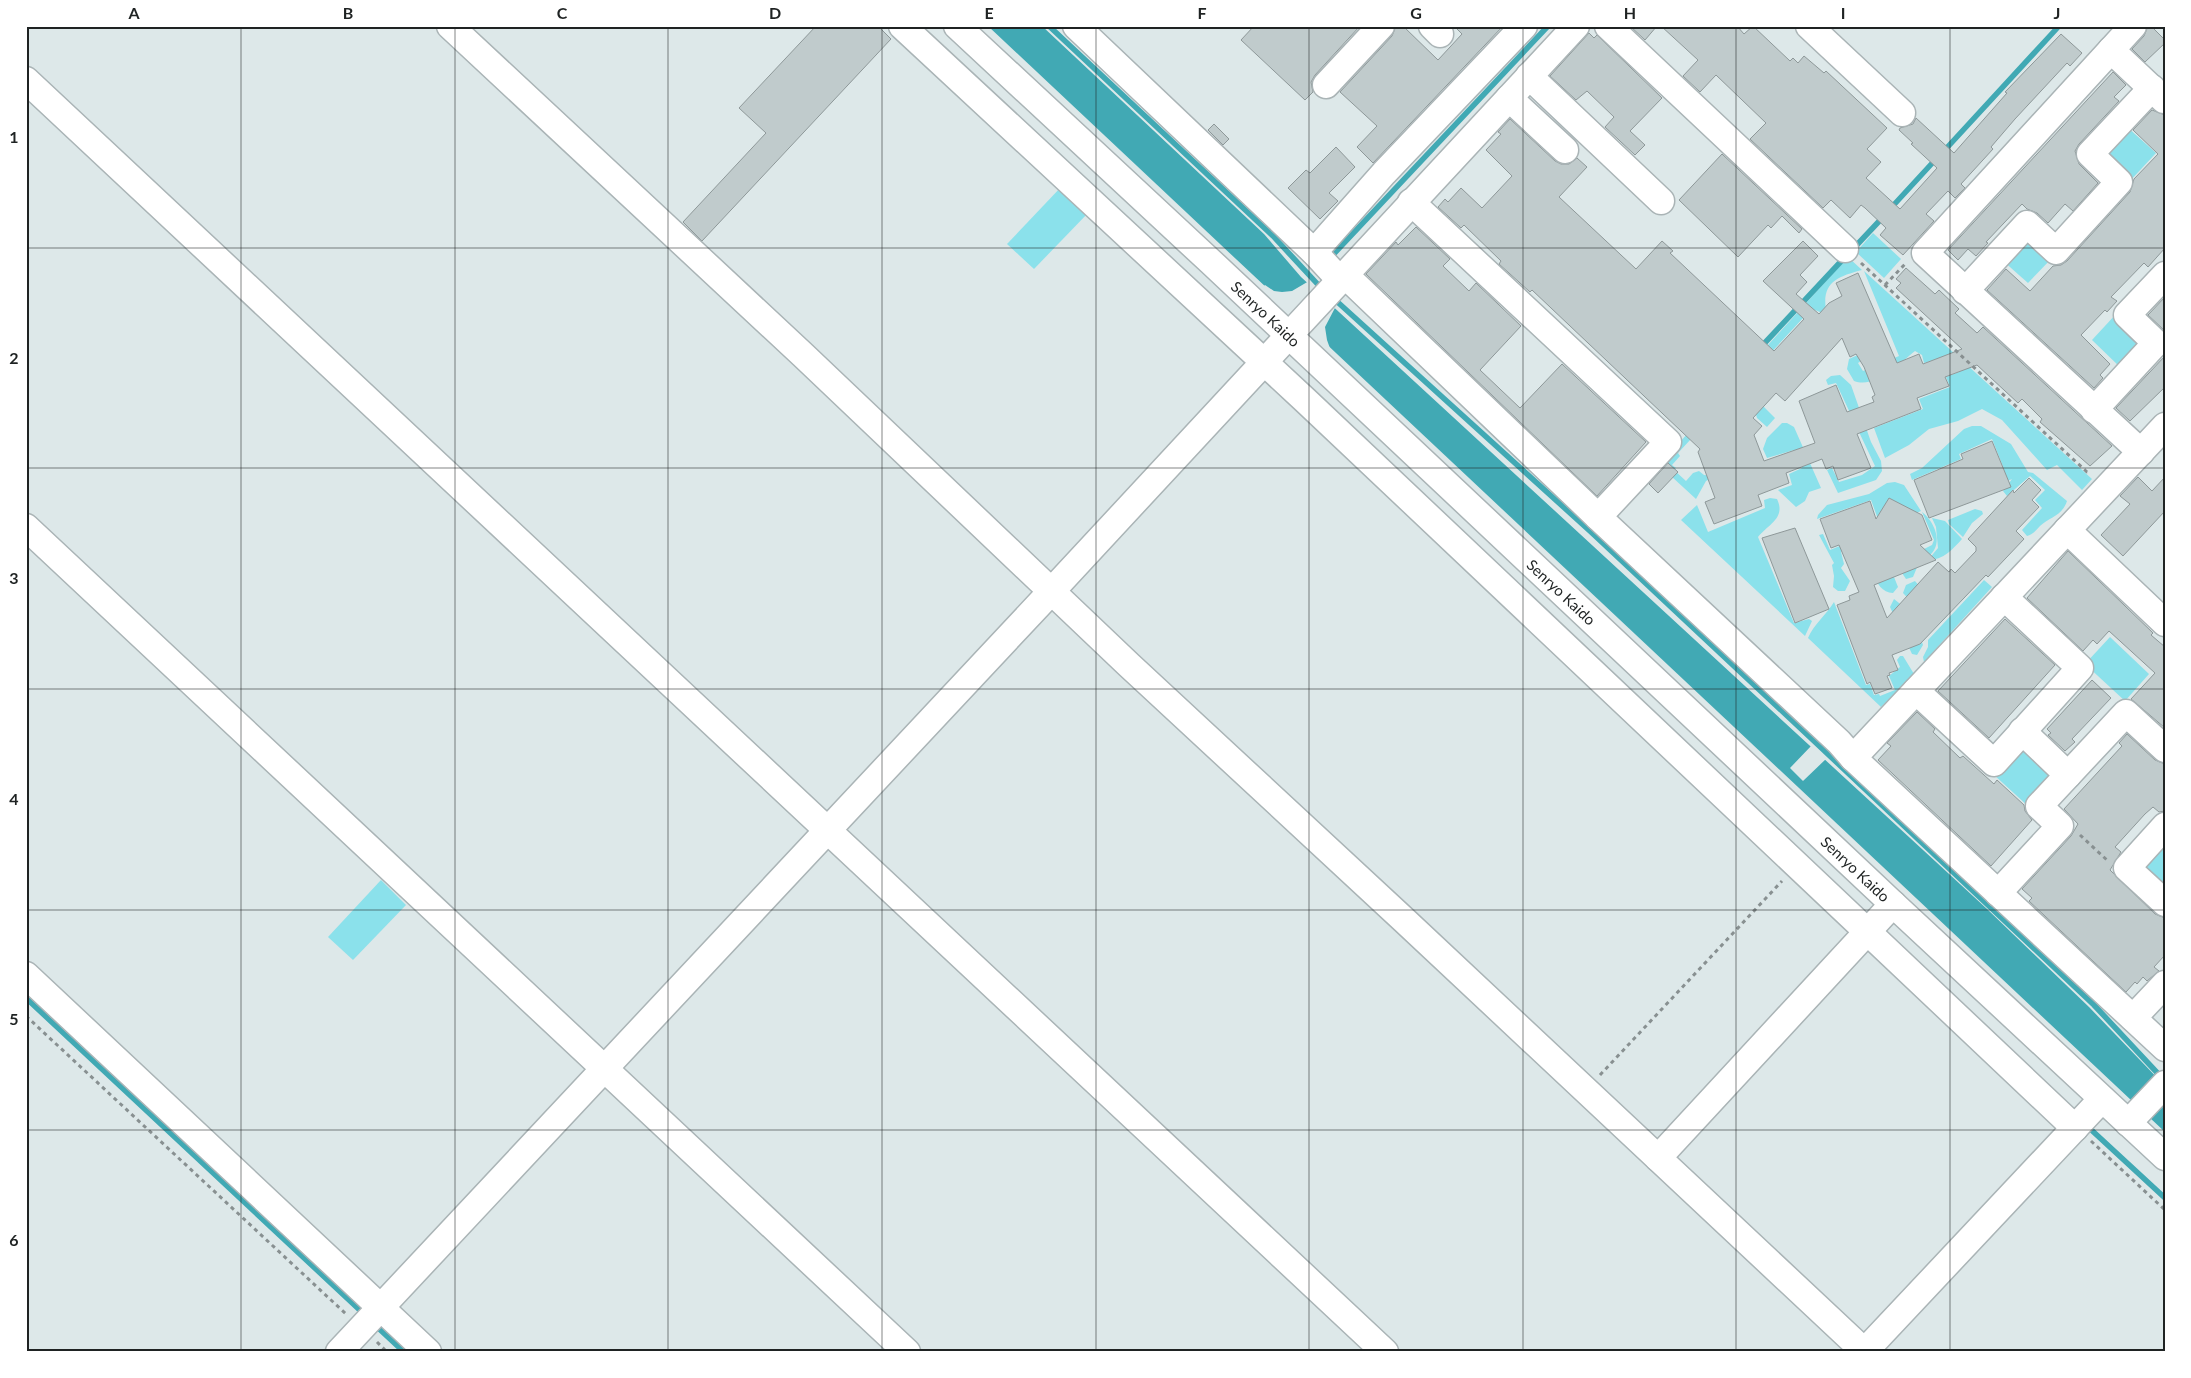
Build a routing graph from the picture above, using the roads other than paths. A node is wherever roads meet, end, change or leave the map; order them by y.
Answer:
1 (450, 26) edge
2 (902, 26) edge
3 (957, 26) edge
4 (1076, 26) edge
5 (1381, 26) edge
6 (1524, 26) edge
7 (1576, 26) edge
8 (1608, 26) edge
9 (1810, 26) edge
10 (2133, 26) edge
11 (2111, 50) junction
12 (965, 66) junction
13 (1529, 76) junction
14 (26, 80) edge
15 (1326, 85) dead end
16 (2158, 94) edge
17 (1508, 98) junction
18 (1902, 113) dead end
19 (1064, 124) junction
20 (1566, 150) dead end
21 (1038, 153) junction
22 (1661, 201) dead end
23 (1411, 202) junction
24 (1314, 252) junction
25 (1852, 255) road end
26 (1211, 262) junction
27 (2165, 275) edge
28 (1338, 281) junction
29 (1184, 290) junction
30 (1965, 291) junction
31 (1294, 329) junction
32 (1264, 363) junction
33 (2094, 410) junction
34 (2165, 426) edge
35 (2141, 452) junction
36 (1598, 517) junction
37 (26, 527) edge
38 (2067, 530) junction
39 (1492, 557) junction
40 (1047, 596) junction
41 (2004, 597) junction
42 (2165, 623) edge
43 (1593, 653) junction
44 (1916, 691) junction
45 (2022, 731) junction
46 (1688, 743) junction
47 (2165, 749) edge
48 (1853, 758) junction
49 (2068, 775) junction
50 (2165, 826) edge
51 (828, 831) junction
52 (1998, 893) junction
53 (2165, 903) edge
54 (1878, 920) junction
55 (26, 975) edge
56 (2165, 984) edge
57 (2133, 1018) junction
58 (2165, 1048) edge
59 (605, 1068) junction
60 (2165, 1084) edge
61 (2086, 1117) junction
62 (2133, 1117) junction
63 (2165, 1157) edge
64 (1658, 1158) junction
65 (370, 1319) junction
66 (339, 1352) edge
67 (428, 1352) edge
68 (907, 1352) edge
69 (1385, 1352) edge
70 (1864, 1352) edge

1 - 40 street
2 - 12 street
3 - 12 street, Senryo Kaido
4 - 24 street
5 - 15 street
6 - 24 street
7 - 13 street
8 - 25 street
9 - 18 street
10 - 11 street
11 - 16 street
11 - 30 street
12 - 19 street, Senryo Kaido
12 - 21 street
13 - 17 street
13 - 22 street
14 - 51 street
16 - 30 street
17 - 20 street
17 - 23 street
19 - 21 street
19 - 26 street, Senryo Kaido
21 - 29 street
23 - 28 street
23 - 36 street
24 - 28 street
26 - 29 street
26 - 31 street, Senryo Kaido
27 - 33 street
28 - 31 street
28 - 36 street
29 - 32 street
30 - 33 street
31 - 32 street
31 - 39 street, Senryo Kaido
32 - 39 street
32 - 40 street
33 - 35 street
34 - 35 street
35 - 38 street
36 - 48 street
37 - 59 street
38 - 41 street
38 - 42 street
39 - 43 street, Senryo Kaido
39 - 43 street
40 - 51 street
40 - 64 street
41 - 44 street
41 - 45 street
43 - 46 street, Senryo Kaido
43 - 46 street
44 - 45 street
44 - 48 street
45 - 49 street
46 - 54 street, Senryo Kaido
46 - 54 street
47 - 49 street
48 - 52 street
49 - 52 street
50 - 53 street
51 - 59 street
51 - 69 street
52 - 57 street
54 - 61 street, Senryo Kaido
54 - 61 street
54 - 64 street
55 - 65 street
56 - 57 street
57 - 58 street
59 - 65 street
59 - 68 street
60 - 62 street
61 - 62 street, Senryo Kaido
61 - 70 street
62 - 63 street, Senryo Kaido
64 - 70 street
65 - 66 street
65 - 67 street

